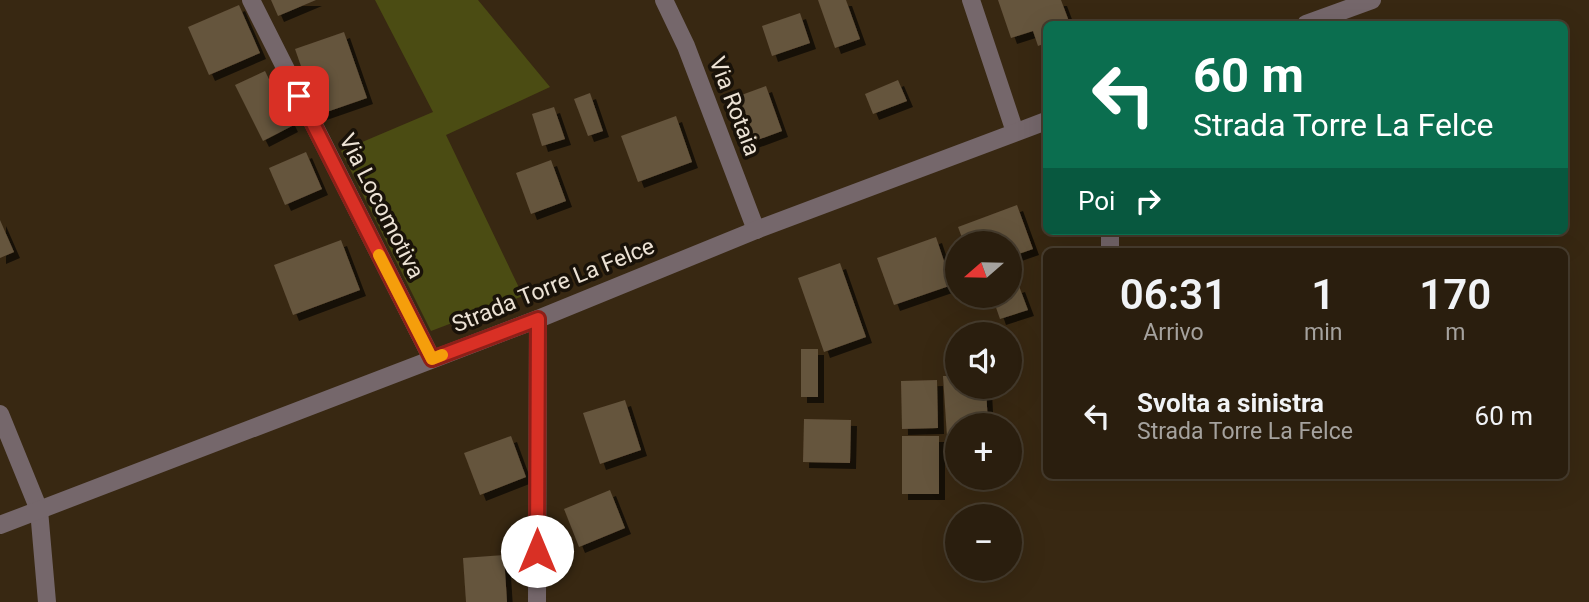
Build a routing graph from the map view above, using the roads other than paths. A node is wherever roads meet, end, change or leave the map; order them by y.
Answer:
1 (251, 0) edge
2 (664, 0) edge
3 (971, 0) edge
4 (1372, 0) edge
5 (1315, 21) edge
6 (1043, 122) edge
7 (1015, 132) junction
8 (756, 230) junction
9 (538, 319) junction
10 (432, 359) junction
11 (0, 414) edge
12 (39, 510) junction
13 (0, 525) edge
14 (47, 602) edge
15 (537, 602) edge

1 - 10 street, Via Locomotiva
2 - 8 street, Via Rotaia
3 - 7 street
4 - 5 street
6 - 7 street, Strada Torre La Felce
7 - 8 street, Strada Torre La Felce
8 - 9 street, Strada Torre La Felce
9 - 10 street, Strada Torre La Felce
9 - 15 street
10 - 12 street, Strada Torre La Felce
11 - 12 street
12 - 13 street, Strada Torre La Felce
12 - 14 street

